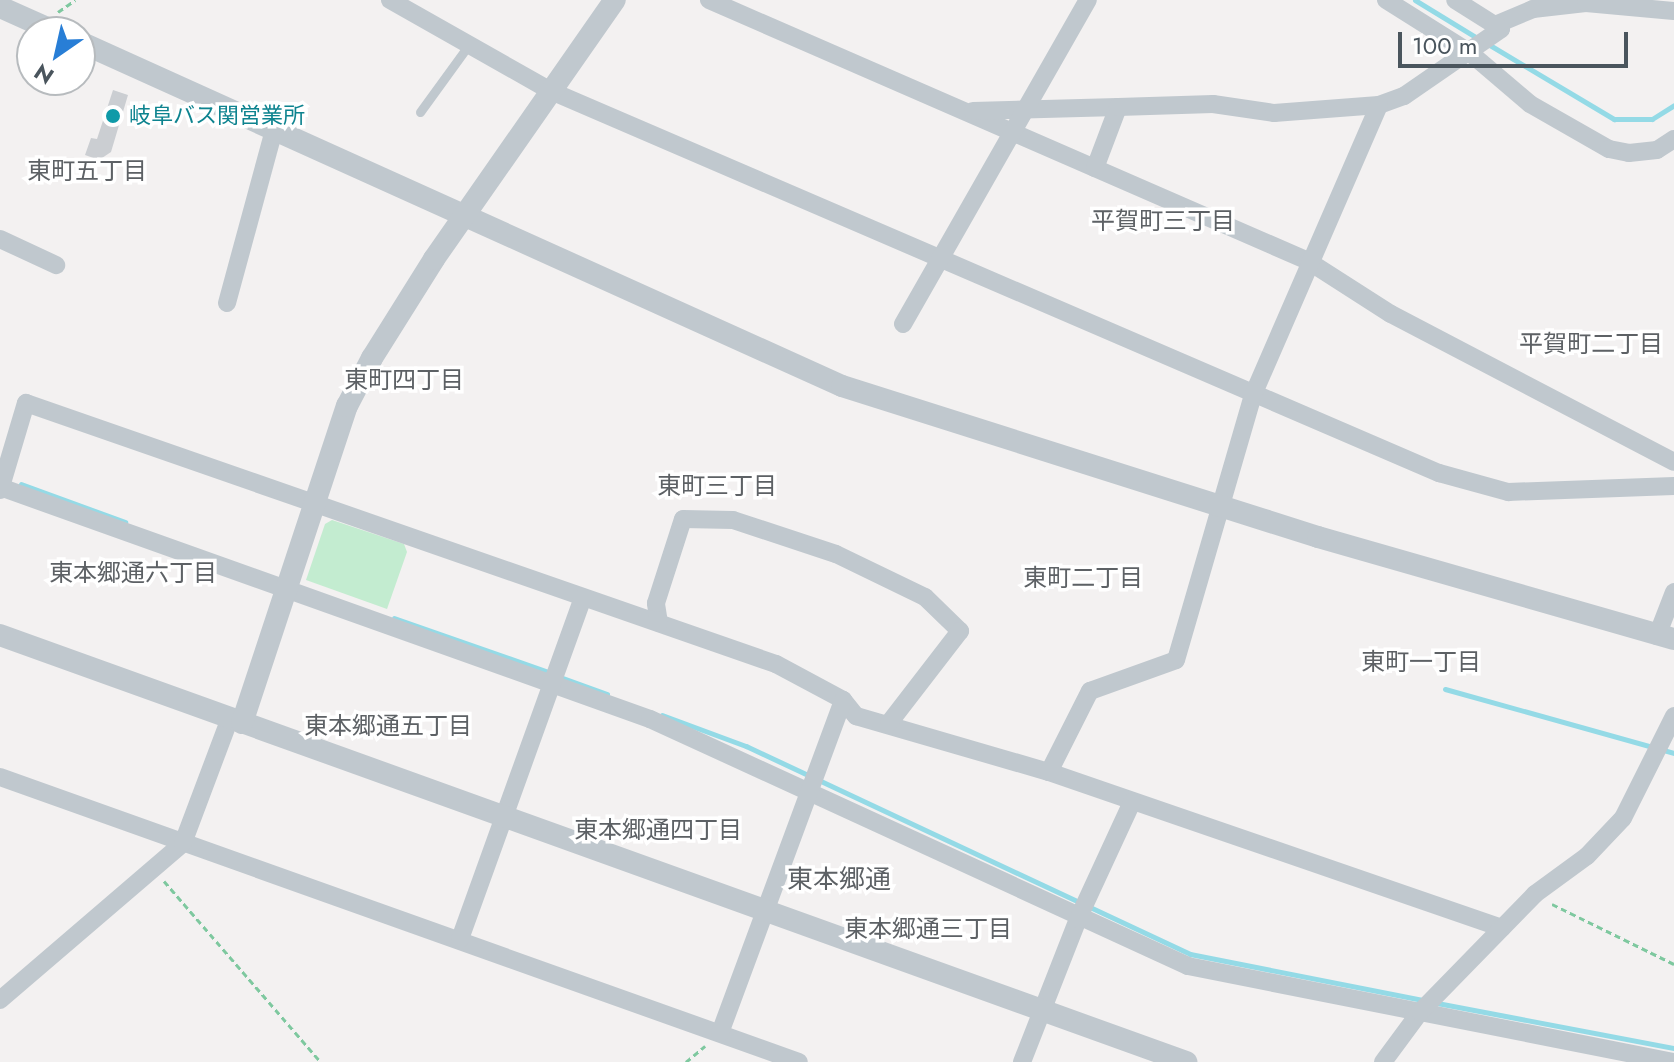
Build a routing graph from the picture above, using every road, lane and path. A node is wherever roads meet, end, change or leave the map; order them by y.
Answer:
1 (390, 0) edge
2 (615, 0) edge
3 (709, 0) edge
4 (1088, 0) edge
5 (1386, 0) edge
6 (1455, 0) edge
7 (1604, 3) edge
8 (0, 7) edge
9 (1673, 9) edge
10 (20, 16) edge
11 (1495, 25) junction
12 (468, 46) junction
13 (96, 49) edge
14 (1469, 52) junction
15 (551, 91) junction
16 (1379, 105) junction
17 (1028, 106) junction
18 (1118, 107) junction
19 (968, 111) junction
20 (420, 112) dead end
21 (274, 130) junction
22 (1014, 131) junction
23 (1674, 139) edge
24 (1095, 168) junction
25 (465, 215) junction
26 (0, 239) edge
27 (938, 261) junction
28 (1308, 261) junction
29 (56, 265) dead end
30 (227, 303) dead end
31 (903, 324) dead end
32 (1253, 395) junction
33 (1674, 462) edge
34 (1674, 486) edge
35 (0, 488) edge
36 (314, 506) junction
37 (1221, 506) junction
38 (286, 590) junction
39 (1674, 592) edge
40 (583, 598) junction
41 (659, 623) junction
42 (0, 635) edge
43 (1666, 637) edge
44 (553, 686) junction
45 (843, 700) junction
46 (1674, 716) edge
47 (236, 720) junction
48 (890, 722) junction
49 (1049, 772) junction
50 (0, 777) edge
51 (808, 795) junction
52 (1132, 802) junction
53 (506, 816) junction
54 (183, 843) junction
55 (154, 869) junction
56 (1537, 893) junction
57 (767, 909) junction
58 (1078, 919) junction
59 (1502, 928) junction
60 (460, 939) junction
61 (1674, 964) edge
62 (0, 1000) edge
63 (1043, 1011) junction
64 (1421, 1011) junction
65 (720, 1033) junction
66 (1632, 1058) edge
67 (321, 1062) edge
68 (686, 1062) edge
69 (799, 1062) edge
70 (1022, 1062) edge
71 (1186, 1062) edge
72 (1383, 1062) edge
73 (1674, 1062) edge

1 - 12 street
2 - 15 street
3 - 19 street
4 - 17 street
5 - 14 street
6 - 11 street
7 - 9 street
7 - 11 street
8 - 10 street
11 - 14 street
12 - 15 street
12 - 20 lane
13 - 21 street
14 - 16 street
14 - 23 street
15 - 25 street
15 - 27 street
16 - 18 street
16 - 28 street
17 - 18 street
17 - 19 street
17 - 22 street
18 - 24 street
19 - 22 street
21 - 25 street
21 - 30 street
22 - 24 street
22 - 27 street
24 - 28 street
25 - 36 street
25 - 37 street
26 - 29 street
27 - 31 street
27 - 32 street
28 - 32 street
28 - 33 street
32 - 34 street
32 - 37 street
35 - 36 street
35 - 38 street
36 - 38 street
36 - 40 street
37 - 43 street
37 - 49 street
38 - 44 street
38 - 47 street
39 - 43 street
40 - 41 street
40 - 44 street
41 - 45 street
41 - 48 street
42 - 47 street
44 - 51 street
44 - 53 street
45 - 48 street
45 - 51 street
46 - 56 street
47 - 53 street
47 - 54 street
48 - 49 street
49 - 52 street
50 - 54 street
51 - 57 street
51 - 58 street
52 - 58 street
52 - 59 street
53 - 57 street
53 - 60 street
54 - 55 street
54 - 60 street
55 - 62 street
55 - 67 path
56 - 59 street
56 - 61 path
57 - 63 street
57 - 65 street
58 - 63 street
58 - 64 street
59 - 64 street
60 - 65 street
63 - 70 street
63 - 71 street
64 - 66 street
64 - 72 street
65 - 68 path
65 - 69 street
66 - 73 street

